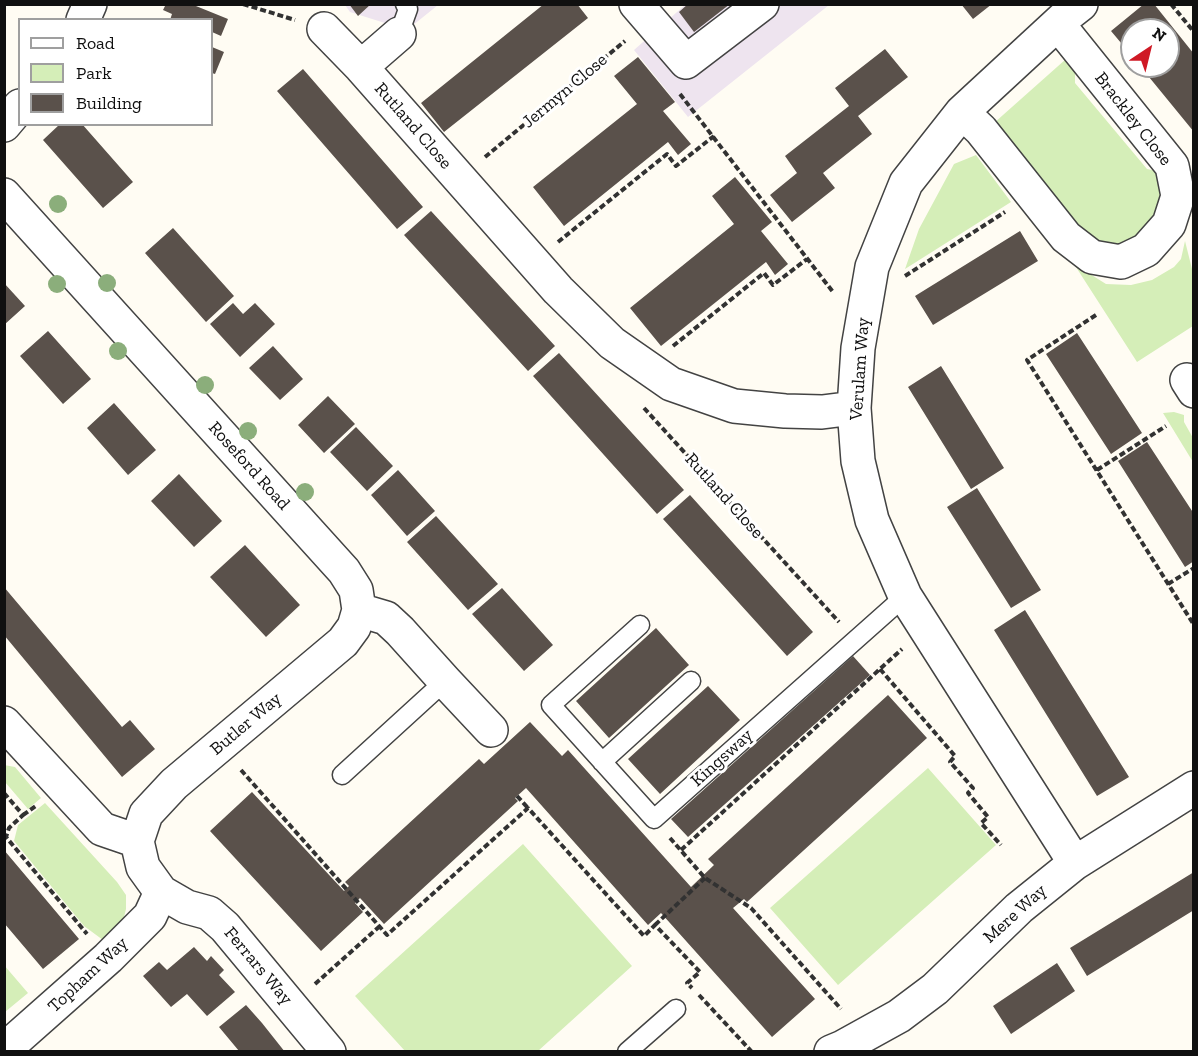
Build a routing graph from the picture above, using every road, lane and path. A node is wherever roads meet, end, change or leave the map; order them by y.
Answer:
1 (90, 4) edge
2 (243, 4) edge
3 (762, 4) edge
4 (1171, 4) edge
5 (1066, 12) edge
6 (643, 13) edge
7 (84, 18) edge
8 (402, 19) edge
9 (324, 29) joint
10 (1194, 32) edge
11 (361, 67) junction
12 (678, 92) dead end
13 (18, 108) edge
14 (962, 112) junction
15 (4, 124) edge
16 (714, 136) junction
17 (480, 161) dead end
18 (4, 195) edge
19 (1011, 208) dead end
20 (558, 242) dead end
21 (807, 259) junction
22 (897, 281) dead end
23 (834, 293) dead end
24 (1096, 315) dead end
25 (670, 348) dead end
26 (642, 406) dead end
27 (854, 408) junction
28 (1166, 426) dead end
29 (1097, 470) junction
30 (1194, 568) edge
31 (1168, 584) junction
32 (905, 596) junction
33 (359, 610) junction
34 (640, 625) dead end
35 (1194, 625) edge
36 (855, 640) junction
37 (905, 647) dead end
38 (880, 669) junction
39 (445, 681) junction
40 (691, 681) dead end
41 (5, 725) edge
42 (491, 730) dead end
43 (219, 746) junction
44 (602, 762) junction
45 (342, 774) dead end
46 (1194, 788) edge
47 (4, 793) edge
48 (517, 796) dead end
49 (528, 808) junction
50 (654, 819) junction
51 (137, 841) junction
52 (1001, 845) dead end
53 (681, 850) junction
54 (1075, 863) junction
55 (705, 878) junction
56 (161, 892) junction
57 (655, 925) junction
58 (380, 926) junction
59 (108, 958) junction
60 (290, 1005) junction
61 (676, 1009) dead end
62 (841, 1009) dead end
63 (4, 1050) edge
64 (840, 1050) edge
65 (329, 1052) edge
66 (627, 1052) edge
67 (752, 1052) edge

1 - 7 street
2 - 9 path
3 - 6 street
4 - 10 path
5 - 14 street, Verulam Way
5 - 14 street, Brackley Close
6 - 17 path, Jermyn Close
8 - 11 street, Rutland Close
9 - 11 street, Rutland Close
11 - 27 street, Rutland Close
12 - 16 path
13 - 15 street
14 - 27 street, Verulam Way
16 - 20 path
16 - 21 path
18 - 33 street, Roseford Road
19 - 22 path
21 - 23 path
21 - 25 path
24 - 29 path
26 - 36 path, Rutland Close
27 - 32 street, Verulam Way
28 - 29 path
29 - 31 path
30 - 31 path
31 - 35 path
32 - 36 lane, Kingsway
32 - 54 street, Verulam Way
33 - 39 street
33 - 43 street, Butler Way
34 - 44 lane
36 - 50 lane, Kingsway
37 - 38 path
38 - 52 path
38 - 53 path
39 - 42 street
39 - 45 lane
40 - 44 lane
41 - 51 street
43 - 51 street, Butler Way
43 - 58 path
44 - 50 lane
46 - 54 street, Mere Way
47 - 59 path
48 - 49 path
49 - 57 path
49 - 58 path
50 - 53 path
51 - 56 street, Ferrars Way
53 - 55 path
54 - 64 street, Mere Way
55 - 57 path
55 - 62 path
56 - 59 street, Topham Way
56 - 60 street, Ferrars Way
57 - 67 path
58 - 60 path
59 - 63 street, Topham Way
60 - 65 street, Ferrars Way
61 - 66 lane

